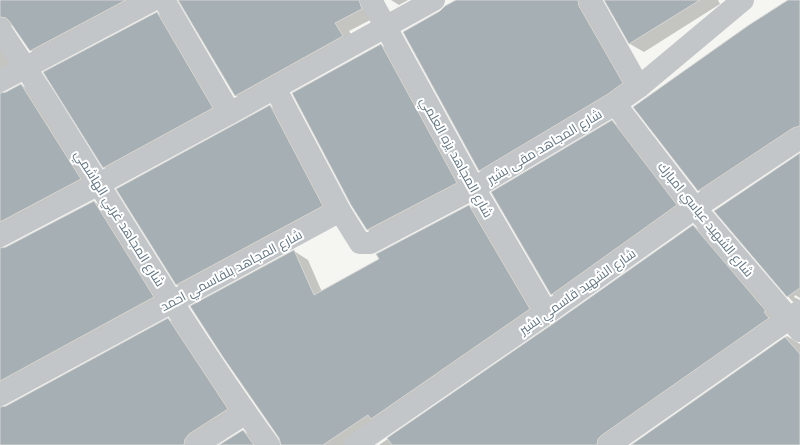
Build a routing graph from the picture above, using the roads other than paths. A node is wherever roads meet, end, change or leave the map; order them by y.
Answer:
1 (153, 0) edge
2 (164, 0) edge
3 (371, 0) edge
4 (434, 0) edge
5 (590, 0) edge
6 (744, 0) edge
7 (385, 26) junction
8 (0, 29) edge
9 (25, 68) junction
10 (0, 81) edge
11 (638, 86) junction
12 (275, 88) junction
13 (615, 104) junction
14 (230, 113) junction
15 (800, 138) edge
16 (99, 184) junction
17 (474, 188) junction
18 (695, 208) junction
19 (340, 211) junction
20 (0, 236) edge
21 (173, 302) junction
22 (547, 313) junction
23 (796, 320) edge
24 (0, 395) edge
25 (246, 413) junction
26 (368, 442) edge
27 (196, 445) edge
28 (270, 445) edge
29 (609, 445) edge

1 - 9 street
2 - 14 street
3 - 7 street, شارع المجاهد يزه العلمي
4 - 7 street
5 - 11 street
6 - 11 street, شارع المجاهد مقى بشير
7 - 12 street
7 - 17 street, شارع المجاهد يزه العلمي
8 - 9 street, شارع المجاهد غربي الهاشمي
9 - 10 street
9 - 16 street, شارع المجاهد غربي الهاشمي
11 - 13 street, شارع المجاهد مقى بشير
12 - 14 street
12 - 19 street
13 - 17 street, شارع المجاهد مقى بشير
13 - 18 street, شارع الشهيد عباسي امبارك
14 - 16 street
15 - 18 street, شارع الشهيد قاسمي بشير
16 - 20 street
16 - 21 street, شارع المجاهد غربي الهاشمي
17 - 19 street, شارع المجاهد مقى بشير
17 - 22 street, شارع المجاهد يزه العلمي
18 - 22 street, شارع الشهيد قاسمي بشير
18 - 23 street, شارع الشهيد عباسي امبارك
19 - 21 street, شارع المجاهد بلقاسمي احمد
21 - 24 street, شارع المجاهد بلقاسمي احمد
21 - 25 street, شارع المجاهد غربي الهاشمي
22 - 26 street, شارع الشهيد قاسمي بشير
23 - 29 street
25 - 27 street
25 - 28 street, شارع المجاهد غربي الهاشمي

